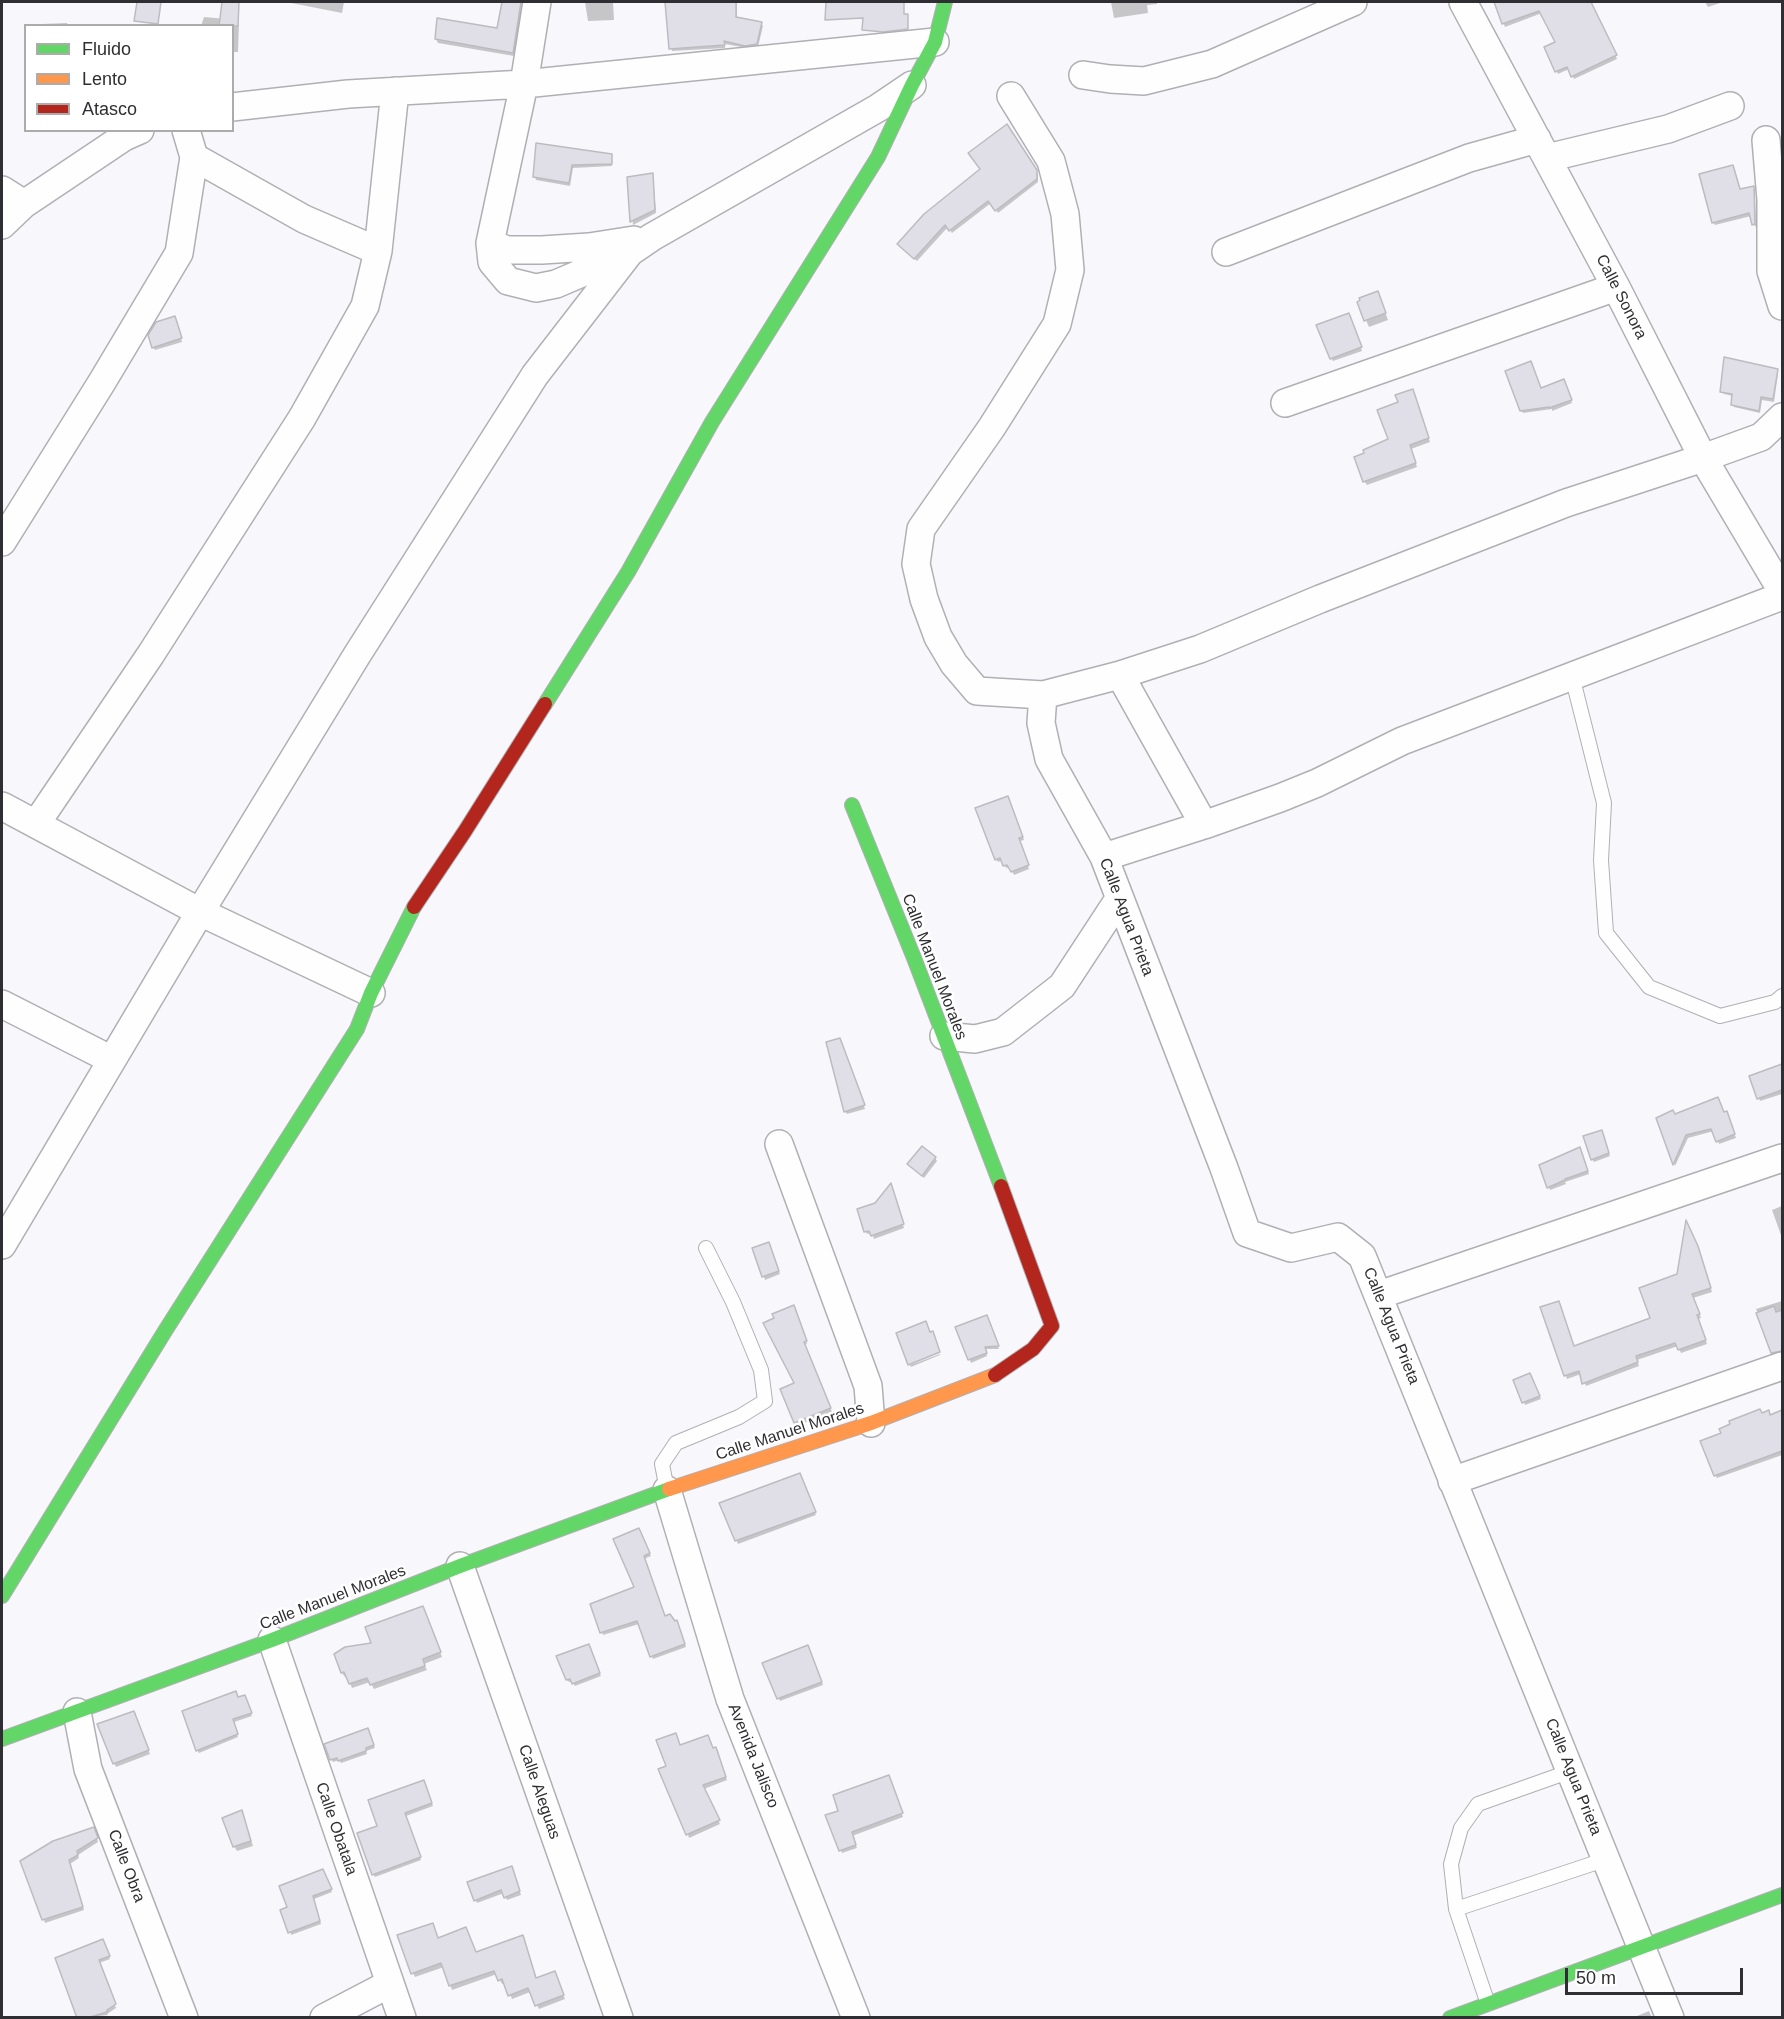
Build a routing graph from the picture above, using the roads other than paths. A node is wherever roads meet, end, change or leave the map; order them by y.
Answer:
1 (537, 2) edge
2 (945, 2) edge
3 (1353, 2) edge
4 (1463, 2) edge
5 (935, 42) junction
6 (1083, 75) dead end
7 (524, 84) junction
8 (912, 85) junction
9 (395, 91) junction
10 (1011, 96) dead end
11 (1730, 106) dead end
12 (234, 107) edge
13 (135, 132) edge
14 (187, 132) edge
15 (1766, 140) dead end
16 (1542, 148) junction
17 (194, 157) junction
18 (13, 197) edge
19 (2, 225) edge
20 (652, 237) junction
21 (490, 243) junction
22 (378, 251) junction
23 (630, 252) junction
24 (1226, 252) dead end
25 (1617, 287) junction
26 (1782, 306) edge
27 (1284, 403) dead end
28 (1782, 417) edge
29 (1703, 458) junction
30 (2, 542) edge
31 (1782, 591) edge
32 (1782, 596) edge
33 (1120, 675) junction
34 (1572, 676) junction
35 (1043, 695) junction
36 (2, 806) edge
37 (852, 806) dead end
38 (36, 824) junction
39 (1204, 825) junction
40 (1104, 857) junction
41 (1119, 899) junction
42 (200, 912) junction
43 (371, 993) junction
44 (1782, 996) edge
45 (2, 1004) edge
46 (944, 1036) junction
47 (112, 1060) junction
48 (779, 1144) dead end
49 (1782, 1158) edge
50 (2, 1245) edge
51 (706, 1248) dead end
52 (1379, 1295) junction
53 (1782, 1366) edge
54 (871, 1423) junction
55 (1452, 1481) junction
56 (667, 1490) junction
57 (460, 1566) junction
58 (2, 1596) edge
59 (272, 1640) junction
60 (77, 1712) junction
61 (2, 1739) edge
62 (1571, 1771) junction
63 (1607, 1859) junction
64 (1782, 1895) edge
65 (1456, 1909) junction
66 (1642, 1947) junction
67 (389, 1984) junction
68 (1488, 2004) junction
69 (402, 2017) edge
70 (184, 2018) edge
71 (324, 2018) edge
72 (619, 2018) edge
73 (856, 2018) edge
74 (1450, 2018) edge
75 (1670, 2018) edge

1 - 7 street
2 - 5 street
3 - 6 street
4 - 16 street, Calle Sonora
5 - 7 street
5 - 8 street
7 - 9 street
7 - 21 street
8 - 20 street
8 - 43 street
9 - 12 street
9 - 22 street
10 - 35 street
11 - 16 street
13 - 18 street
14 - 17 street
15 - 26 street
16 - 24 street
16 - 25 street, Calle Sonora
17 - 22 street
17 - 30 street
18 - 19 street
20 - 21 street
20 - 23 street
21 - 23 street
22 - 38 street
23 - 42 street
25 - 27 street
25 - 29 street, Calle Sonora
28 - 29 street
29 - 31 street, Calle Sonora
29 - 33 street
32 - 34 street
33 - 35 street
33 - 39 street
34 - 39 street
34 - 44 lane
35 - 40 street, Calle Agua Prieta
36 - 38 street
37 - 46 street, Calle Manuel Morales
38 - 42 street
39 - 40 street
40 - 41 street, Calle Agua Prieta
41 - 46 street
41 - 52 street, Calle Agua Prieta
42 - 43 street
42 - 47 street
43 - 58 street
45 - 47 street
46 - 54 street, Calle Manuel Morales
47 - 50 street
48 - 54 street
49 - 52 street
51 - 56 lane
52 - 55 street, Calle Agua Prieta
53 - 55 street
54 - 56 street, Calle Manuel Morales
55 - 62 street, Calle Agua Prieta
56 - 57 street, Calle Manuel Morales
56 - 73 street, Avenida Jalisco
57 - 59 street, Calle Manuel Morales
57 - 72 street, Calle Aleguas
59 - 60 street, Calle Manuel Morales
59 - 67 street, Calle Obatala
60 - 61 street, Calle Manuel Morales
60 - 70 street, Calle Obra
62 - 63 street, Calle Agua Prieta
62 - 65 lane
63 - 65 lane
63 - 66 street, Calle Agua Prieta
64 - 66 street
65 - 68 lane
66 - 68 street
66 - 75 street, Calle Agua Prieta
67 - 69 street, Calle Obatala
67 - 71 street
68 - 74 street

